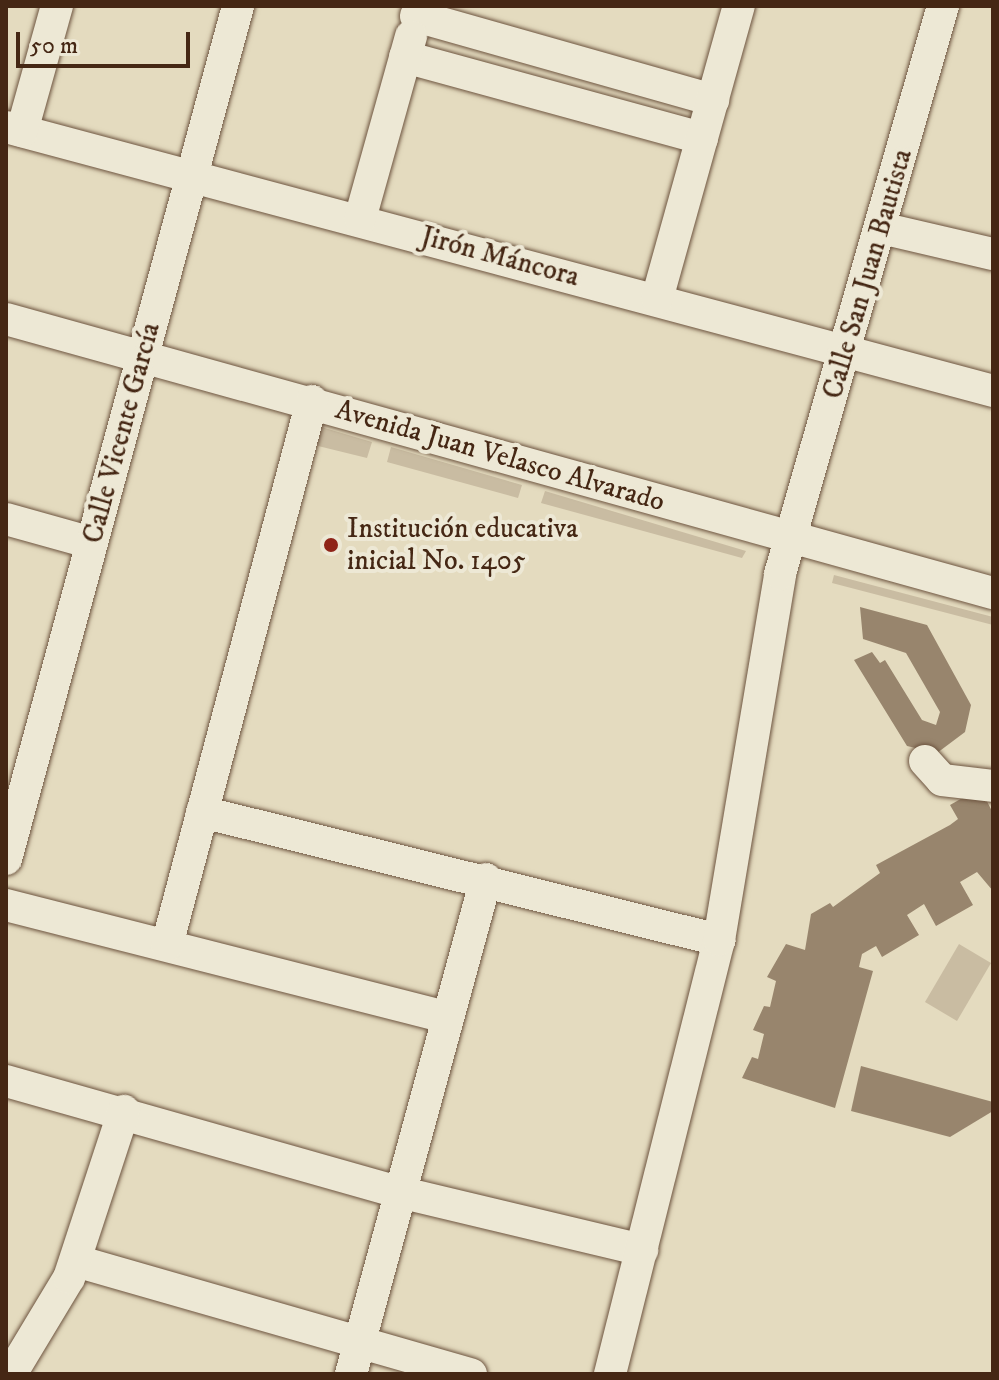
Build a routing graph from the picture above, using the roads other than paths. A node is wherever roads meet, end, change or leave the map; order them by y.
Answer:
1 (57, 6) edge
2 (238, 6) edge
3 (739, 6) edge
4 (943, 6) edge
5 (418, 11) edge
6 (405, 57) junction
7 (713, 100) junction
8 (14, 129) edge
9 (702, 138) junction
10 (190, 181) junction
11 (360, 219) junction
12 (881, 228) junction
13 (993, 254) edge
14 (657, 299) junction
15 (6, 319) edge
16 (848, 351) junction
17 (143, 356) junction
18 (993, 391) edge
19 (312, 401) junction
20 (6, 519) edge
21 (789, 540) junction
22 (92, 543) junction
23 (993, 593) edge
24 (925, 761) dead end
25 (993, 786) edge
26 (202, 812) junction
27 (6, 859) edge
28 (486, 879) junction
29 (6, 905) edge
30 (719, 940) junction
31 (167, 945) junction
32 (448, 1018) junction
33 (6, 1081) edge
34 (124, 1111) junction
35 (403, 1193) junction
36 (642, 1250) junction
37 (76, 1261) junction
38 (356, 1359) edge
39 (11, 1374) edge
40 (471, 1374) edge
41 (610, 1374) edge

1 - 8 street
2 - 10 street, Calle Vicente García
3 - 7 street
4 - 12 street, Calle San Juan Bautista
5 - 6 street
5 - 7 street
6 - 9 street
6 - 11 street
7 - 9 street
8 - 10 street, Jirón Máncora
9 - 14 street
10 - 11 street, Jirón Máncora
10 - 17 street, Calle Vicente García
11 - 14 street, Jirón Máncora
12 - 13 street
12 - 16 street, Calle San Juan Bautista
14 - 16 street, Jirón Máncora
15 - 17 street, Avenida Juan Velasco Alvarado
16 - 18 street, Jirón Máncora
16 - 21 street, Calle San Juan Bautista
17 - 19 street, Avenida Juan Velasco Alvarado
17 - 22 street, Calle Vicente García
19 - 21 street, Avenida Juan Velasco Alvarado
19 - 26 street
20 - 22 street
21 - 23 street, Avenida Juan Velasco Alvarado
21 - 30 street, Calle San Juan Bautista
22 - 27 street, Calle Vicente García
24 - 25 street
26 - 28 street
26 - 31 street
28 - 30 street
28 - 32 street
29 - 31 street
30 - 36 street, Calle San Juan Bautista
31 - 32 street
32 - 35 street
33 - 34 street
34 - 35 street
34 - 37 street
35 - 36 street
35 - 38 street
36 - 41 street, Calle San Juan Bautista
37 - 38 street
37 - 39 street
38 - 40 street

